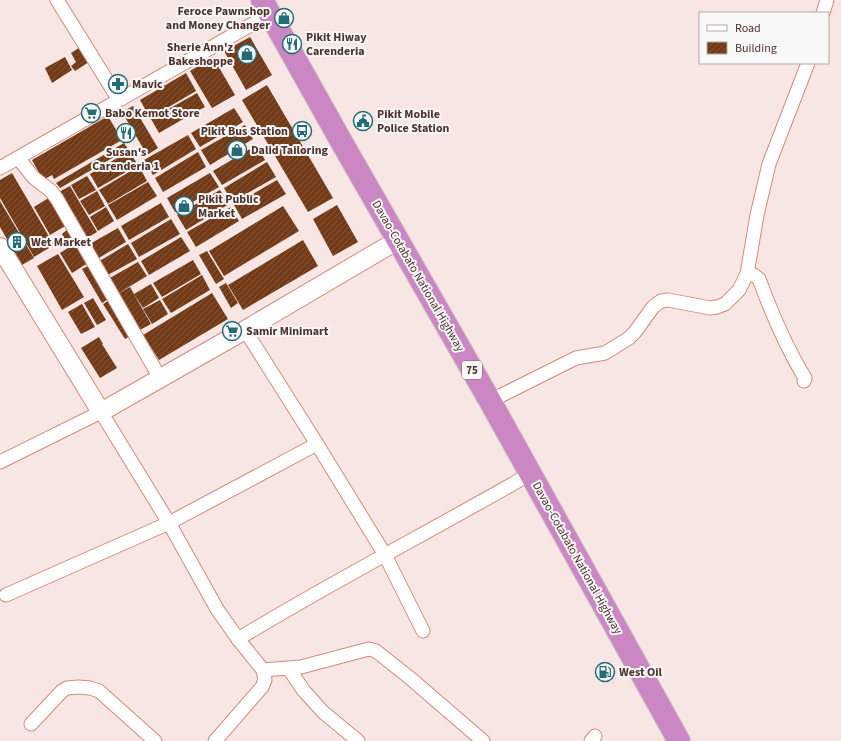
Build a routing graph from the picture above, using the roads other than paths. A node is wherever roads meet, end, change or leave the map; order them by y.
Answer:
1 (57, 0) edge
2 (827, 0) edge
3 (266, 7) edge
4 (823, 12) edge
5 (808, 64) edge
6 (119, 100) junction
7 (18, 158) junction
8 (0, 168) edge
9 (398, 240) junction
10 (0, 247) edge
11 (747, 274) junction
12 (245, 330) junction
13 (160, 378) junction
14 (804, 381) dead end
15 (490, 401) junction
16 (101, 412) junction
17 (317, 444) junction
18 (0, 462) edge
19 (530, 474) junction
20 (169, 523) junction
21 (385, 555) junction
22 (6, 595) dead end
23 (422, 631) dead end
24 (238, 639) junction
25 (289, 669) junction
26 (263, 670) junction
27 (31, 724) dead end
28 (218, 740) edge
29 (155, 741) edge
30 (358, 741) edge
31 (483, 741) edge
32 (679, 741) edge

1 - 6 street
2 - 4 street
3 - 6 street
3 - 9 highway, Davao-Cotabato National Highway / 75
5 - 11 street
6 - 7 street
7 - 8 street
7 - 13 street
9 - 12 street
9 - 15 highway, Davao-Cotabato National Highway / 75
10 - 16 street
11 - 14 street
11 - 15 street
12 - 13 street
12 - 17 street
13 - 16 street
15 - 19 highway, Davao-Cotabato National Highway / 75
16 - 18 street
16 - 20 street
17 - 20 street
17 - 21 street
19 - 21 street
19 - 32 highway, Davao-Cotabato National Highway / 75
20 - 22 street
20 - 24 street
21 - 23 street
21 - 24 street
24 - 26 street
25 - 26 street
25 - 30 street
25 - 31 street
26 - 28 street
27 - 29 street

